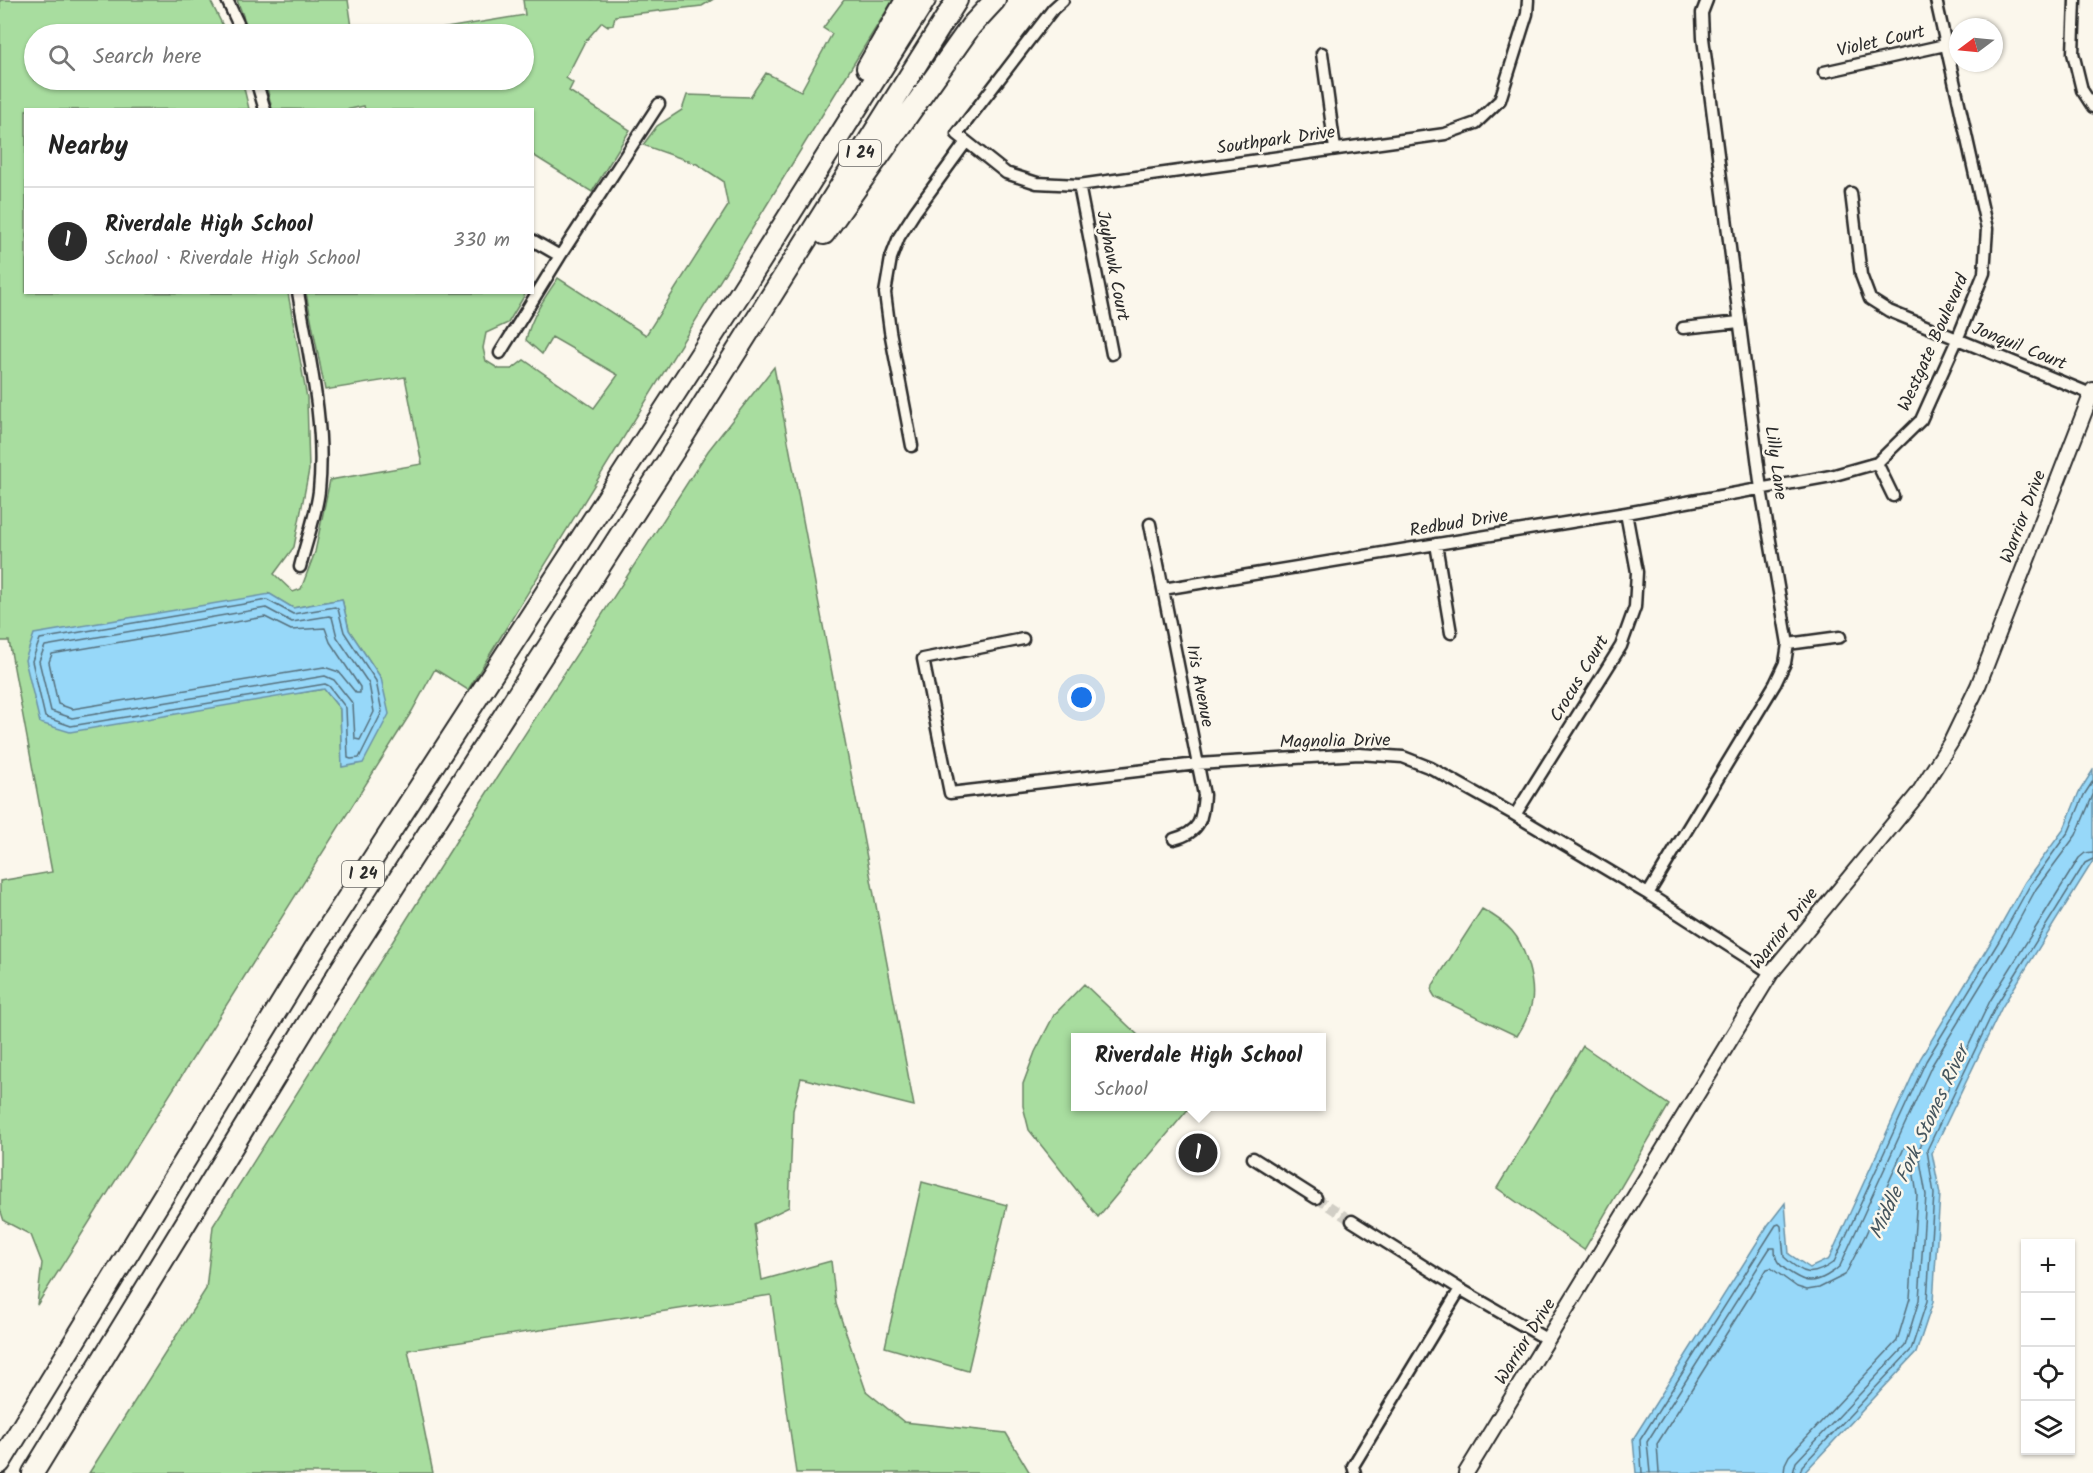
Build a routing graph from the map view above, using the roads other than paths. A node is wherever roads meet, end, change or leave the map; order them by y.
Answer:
1 (227, 0) edge
2 (906, 0) edge
3 (925, 0) edge
4 (957, 0) edge
5 (995, 0) edge
6 (1063, 0) edge
7 (1528, 0) edge
8 (1707, 0) edge
9 (1936, 0) edge
10 (2075, 0) edge
11 (238, 24) edge
12 (1945, 45) junction
13 (1322, 53) dead end
14 (1824, 72) dead end
15 (259, 90) edge
16 (659, 104) dead end
17 (2093, 107) edge
18 (264, 108) edge
19 (962, 138) junction
20 (1335, 149) junction
21 (1079, 185) junction
22 (1851, 193) dead end
23 (534, 241) edge
24 (560, 256) junction
25 (298, 294) edge
26 (739, 295) junction
27 (764, 305) junction
28 (1739, 322) junction
29 (1683, 328) dead end
30 (1957, 340) junction
31 (500, 353) dead end
32 (1112, 354) dead end
33 (2092, 392) edge
34 (912, 446) dead end
35 (1877, 463) junction
36 (1761, 489) junction
37 (1893, 496) dead end
38 (1626, 513) junction
39 (1150, 524) dead end
40 (1436, 544) junction
41 (300, 567) dead end
42 (1163, 590) junction
43 (1451, 633) dead end
44 (1840, 637) dead end
45 (1023, 639) dead end
46 (1788, 644) junction
47 (1197, 764) junction
48 (1515, 815) junction
49 (1174, 839) dead end
50 (1648, 894) junction
51 (1771, 972) junction
52 (1253, 1158) dead end
53 (1316, 1198) tunnel mouth
54 (1352, 1221) tunnel mouth
55 (1460, 1289) junction
56 (1548, 1340) junction
57 (0, 1463) edge
58 (33, 1473) edge
59 (1355, 1473) edge
60 (1466, 1473) edge

1 - 11 street
2 - 26 highway
3 - 26 highway, I 24
4 - 27 highway, I 24
5 - 27 highway
6 - 19 street
7 - 20 street, Southpark Drive
8 - 28 street, Lilly Lane
9 - 12 street, Westgate Boulevard
10 - 17 street
12 - 14 street, Violet Court
12 - 30 street, Westgate Boulevard
13 - 20 street
15 - 18 street
16 - 24 street
19 - 21 street, Southpark Drive
19 - 34 street
20 - 21 street, Southpark Drive
21 - 32 street, Jayhawk Court
22 - 30 street, Jonquil Court
23 - 24 street
24 - 31 street
25 - 41 street
26 - 57 highway, I 24
27 - 58 highway, I 24
28 - 29 street
28 - 36 street, Lilly Lane
30 - 33 street, Jonquil Court
30 - 35 street, Westgate Boulevard
33 - 51 street, Warrior Drive
35 - 36 street, Westgate Boulevard
35 - 37 street
36 - 38 street, Redbud Drive
36 - 46 street, Lilly Lane
38 - 40 street, Redbud Drive
38 - 48 street, Crocus Court
39 - 42 street, Iris Avenue
40 - 42 street, Redbud Drive
40 - 43 street
42 - 47 street, Iris Avenue
44 - 46 street
45 - 47 street, Magnolia Drive
46 - 50 street, Lilly Lane
47 - 48 street, Magnolia Drive
47 - 49 street, Iris Avenue
48 - 50 street, Magnolia Drive
50 - 51 street, Magnolia Drive
51 - 56 street, Warrior Drive
52 - 53 street
54 - 55 street
55 - 56 street
55 - 59 street
56 - 60 street, Warrior Drive

